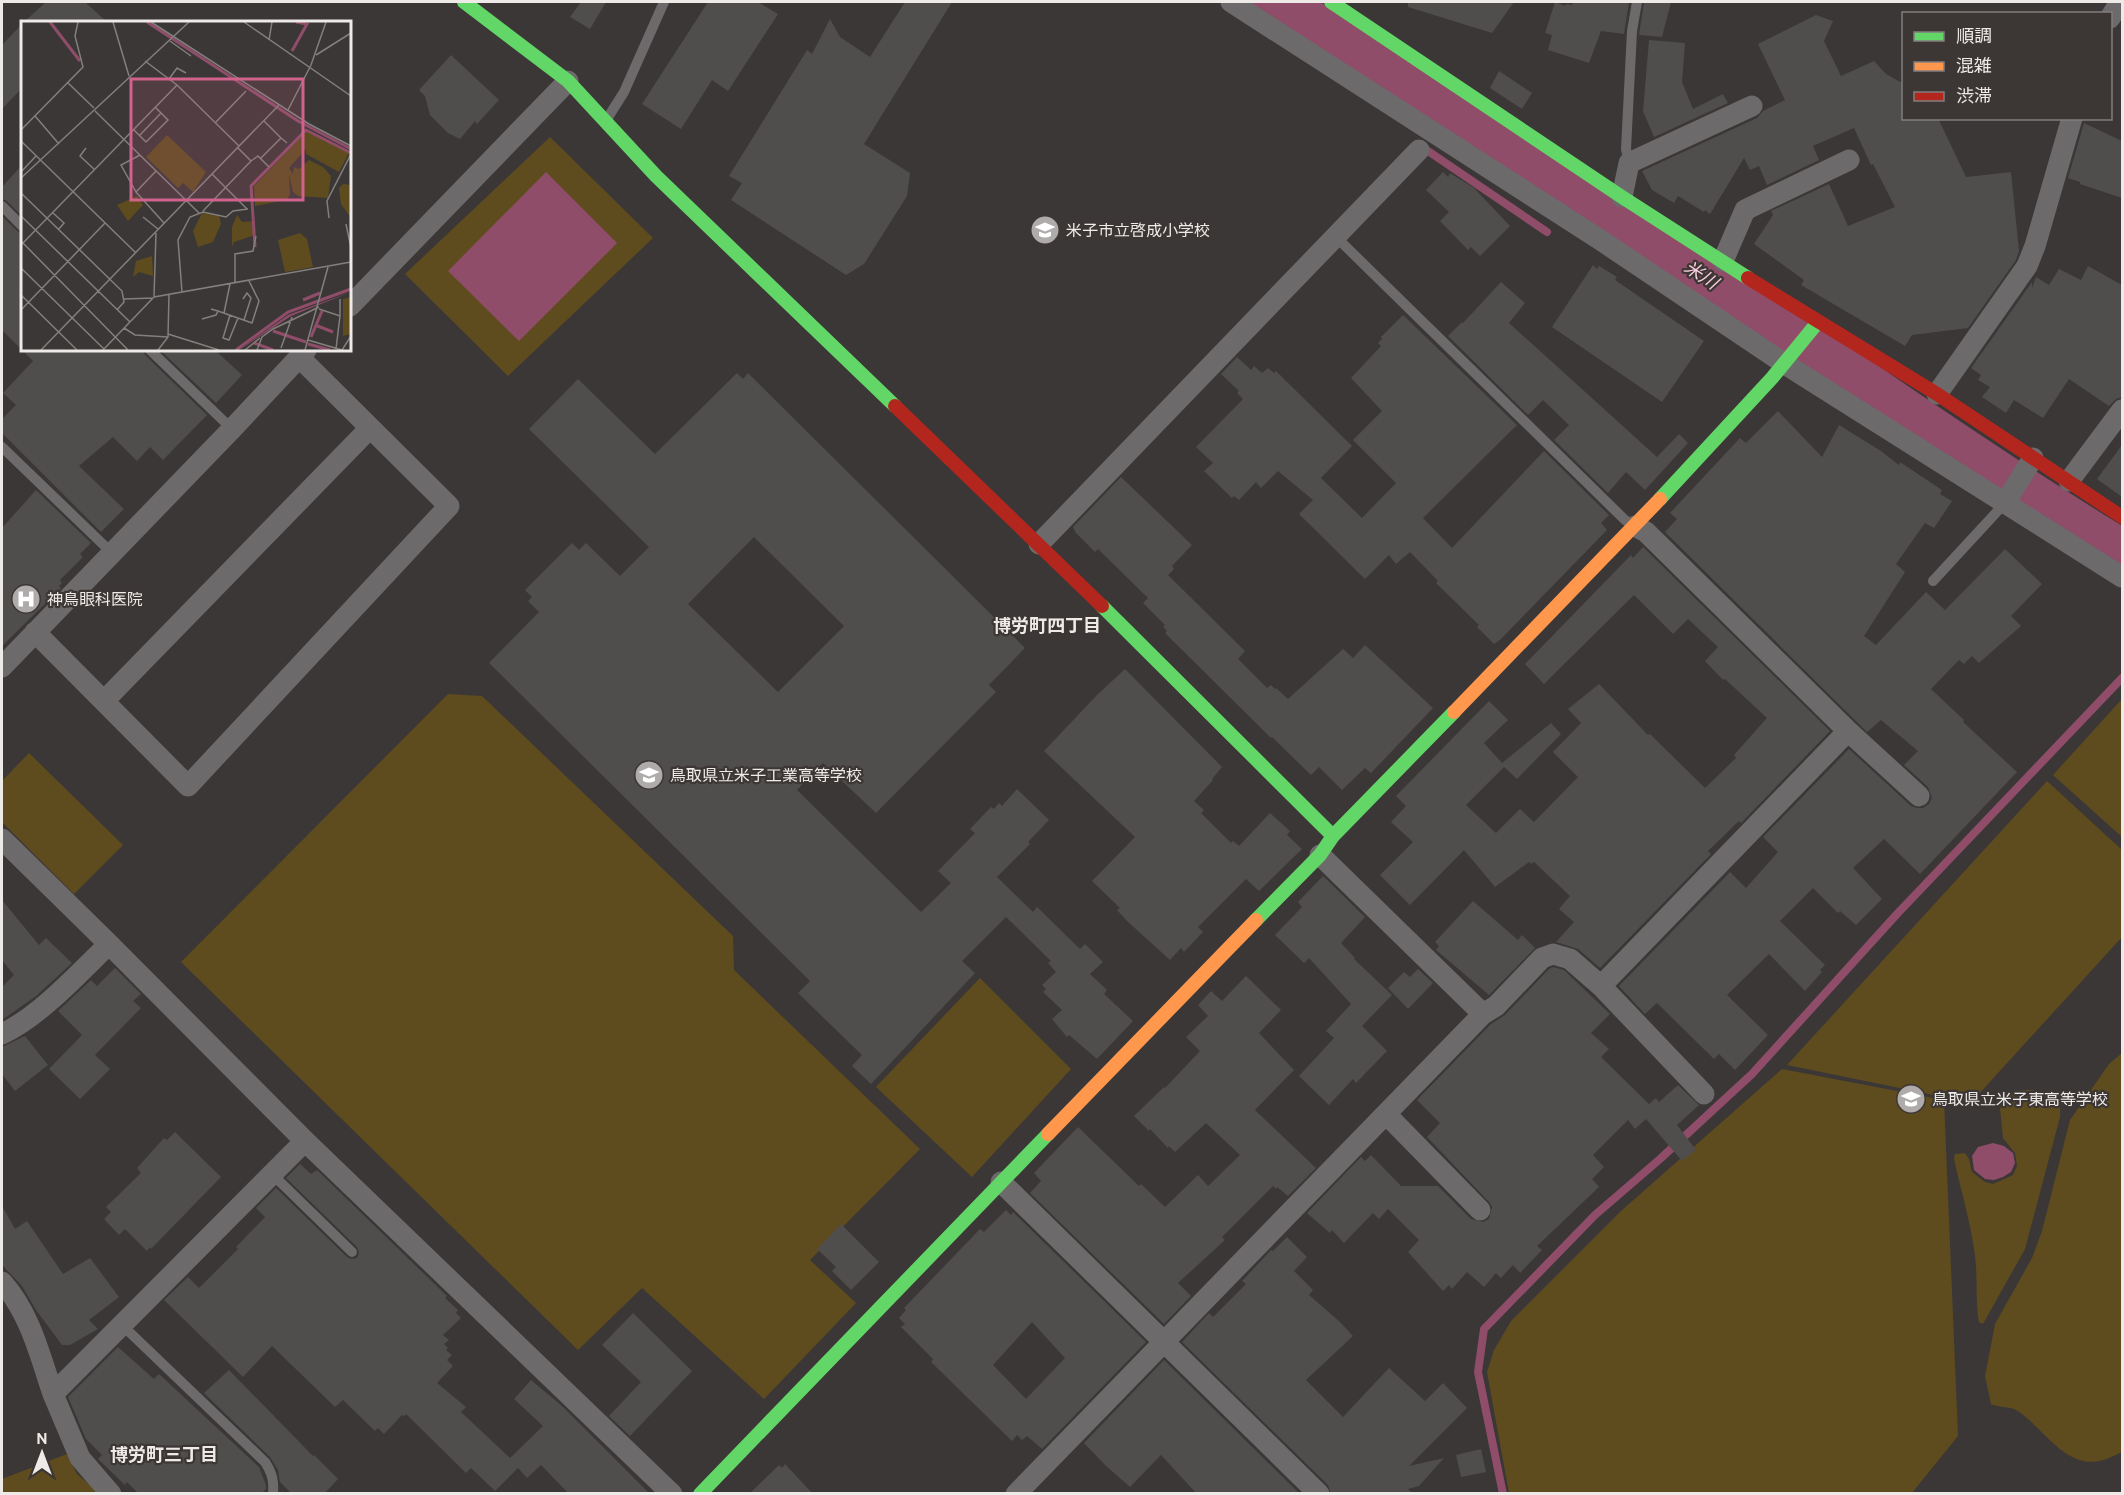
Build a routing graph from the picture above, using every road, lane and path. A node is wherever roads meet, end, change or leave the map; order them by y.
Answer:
1 (464, 2) edge
2 (664, 2) edge
3 (1232, 2) edge
4 (1331, 2) edge
5 (1637, 2) edge
6 (2120, 2) edge
7 (2112, 15) edge
8 (568, 81) junction
9 (1752, 106) dead end
10 (2071, 120) edge
11 (605, 122) junction
12 (1419, 150) dead end
13 (1849, 160) dead end
14 (1629, 163) junction
15 (1622, 197) junction
16 (2, 206) edge
17 (21, 225) edge
18 (1336, 237) junction
19 (1723, 261) junction
20 (351, 305) edge
21 (1815, 327) junction
22 (151, 351) edge
23 (303, 353) edge
24 (1788, 361) junction
25 (1936, 394) junction
26 (2122, 410) edge
27 (370, 428) junction
28 (232, 429) junction
29 (2, 447) edge
30 (2028, 465) junction
31 (2068, 482) junction
32 (2007, 499) junction
33 (2122, 517) edge
34 (1635, 526) junction
35 (1039, 544) junction
36 (112, 553) junction
37 (2122, 577) edge
38 (1933, 581) dead end
39 (35, 632) junction
40 (2, 667) edge
41 (104, 701) junction
42 (1848, 731) junction
43 (1919, 796) dead end
44 (1333, 836) junction
45 (2, 839) edge
46 (1320, 855) junction
47 (109, 944) junction
48 (1600, 986) junction
49 (1483, 1014) junction
50 (2, 1034) edge
51 (1704, 1094) dead end
52 (1386, 1114) junction
53 (305, 1141) junction
54 (272, 1174) junction
55 (1000, 1182) junction
56 (1480, 1210) dead end
57 (352, 1252) dead end
58 (2, 1282) edge
59 (122, 1325) junction
60 (1165, 1342) junction
61 (53, 1394) junction
62 (111, 1494) edge
63 (273, 1494) edge
64 (672, 1494) edge
65 (700, 1494) edge
66 (1016, 1494) edge
67 (1319, 1494) edge

1 - 8 street
2 - 11 lane
3 - 24 street
4 - 15 street
5 - 14 lane
6 - 7 street
8 - 11 street
8 - 20 street
9 - 14 street
10 - 25 street
11 - 35 street
12 - 18 street
13 - 19 street
14 - 15 street
15 - 19 street
16 - 17 lane
18 - 34 lane
18 - 35 street
19 - 21 street
21 - 24 street
21 - 25 street
22 - 28 lane
23 - 27 street
23 - 28 street
24 - 32 street
24 - 34 street
25 - 30 street
26 - 31 street
27 - 41 street
27 - 41 street
28 - 36 street
29 - 36 lane
30 - 31 street
30 - 32 street
31 - 33 street
32 - 37 street
32 - 38 lane
34 - 42 street
34 - 44 street
35 - 44 street
36 - 39 street
39 - 40 street
39 - 41 street
42 - 43 street
42 - 48 street
44 - 46 street
45 - 47 street
46 - 49 street
46 - 55 street
47 - 50 street
47 - 53 street
48 - 49 street
48 - 51 street
49 - 52 street
52 - 56 street
52 - 60 street
53 - 54 street
53 - 64 street
54 - 57 lane
54 - 59 street
55 - 60 street
55 - 65 street
58 - 61 street
59 - 61 street
59 - 63 lane
60 - 66 street
60 - 67 street
61 - 62 street

